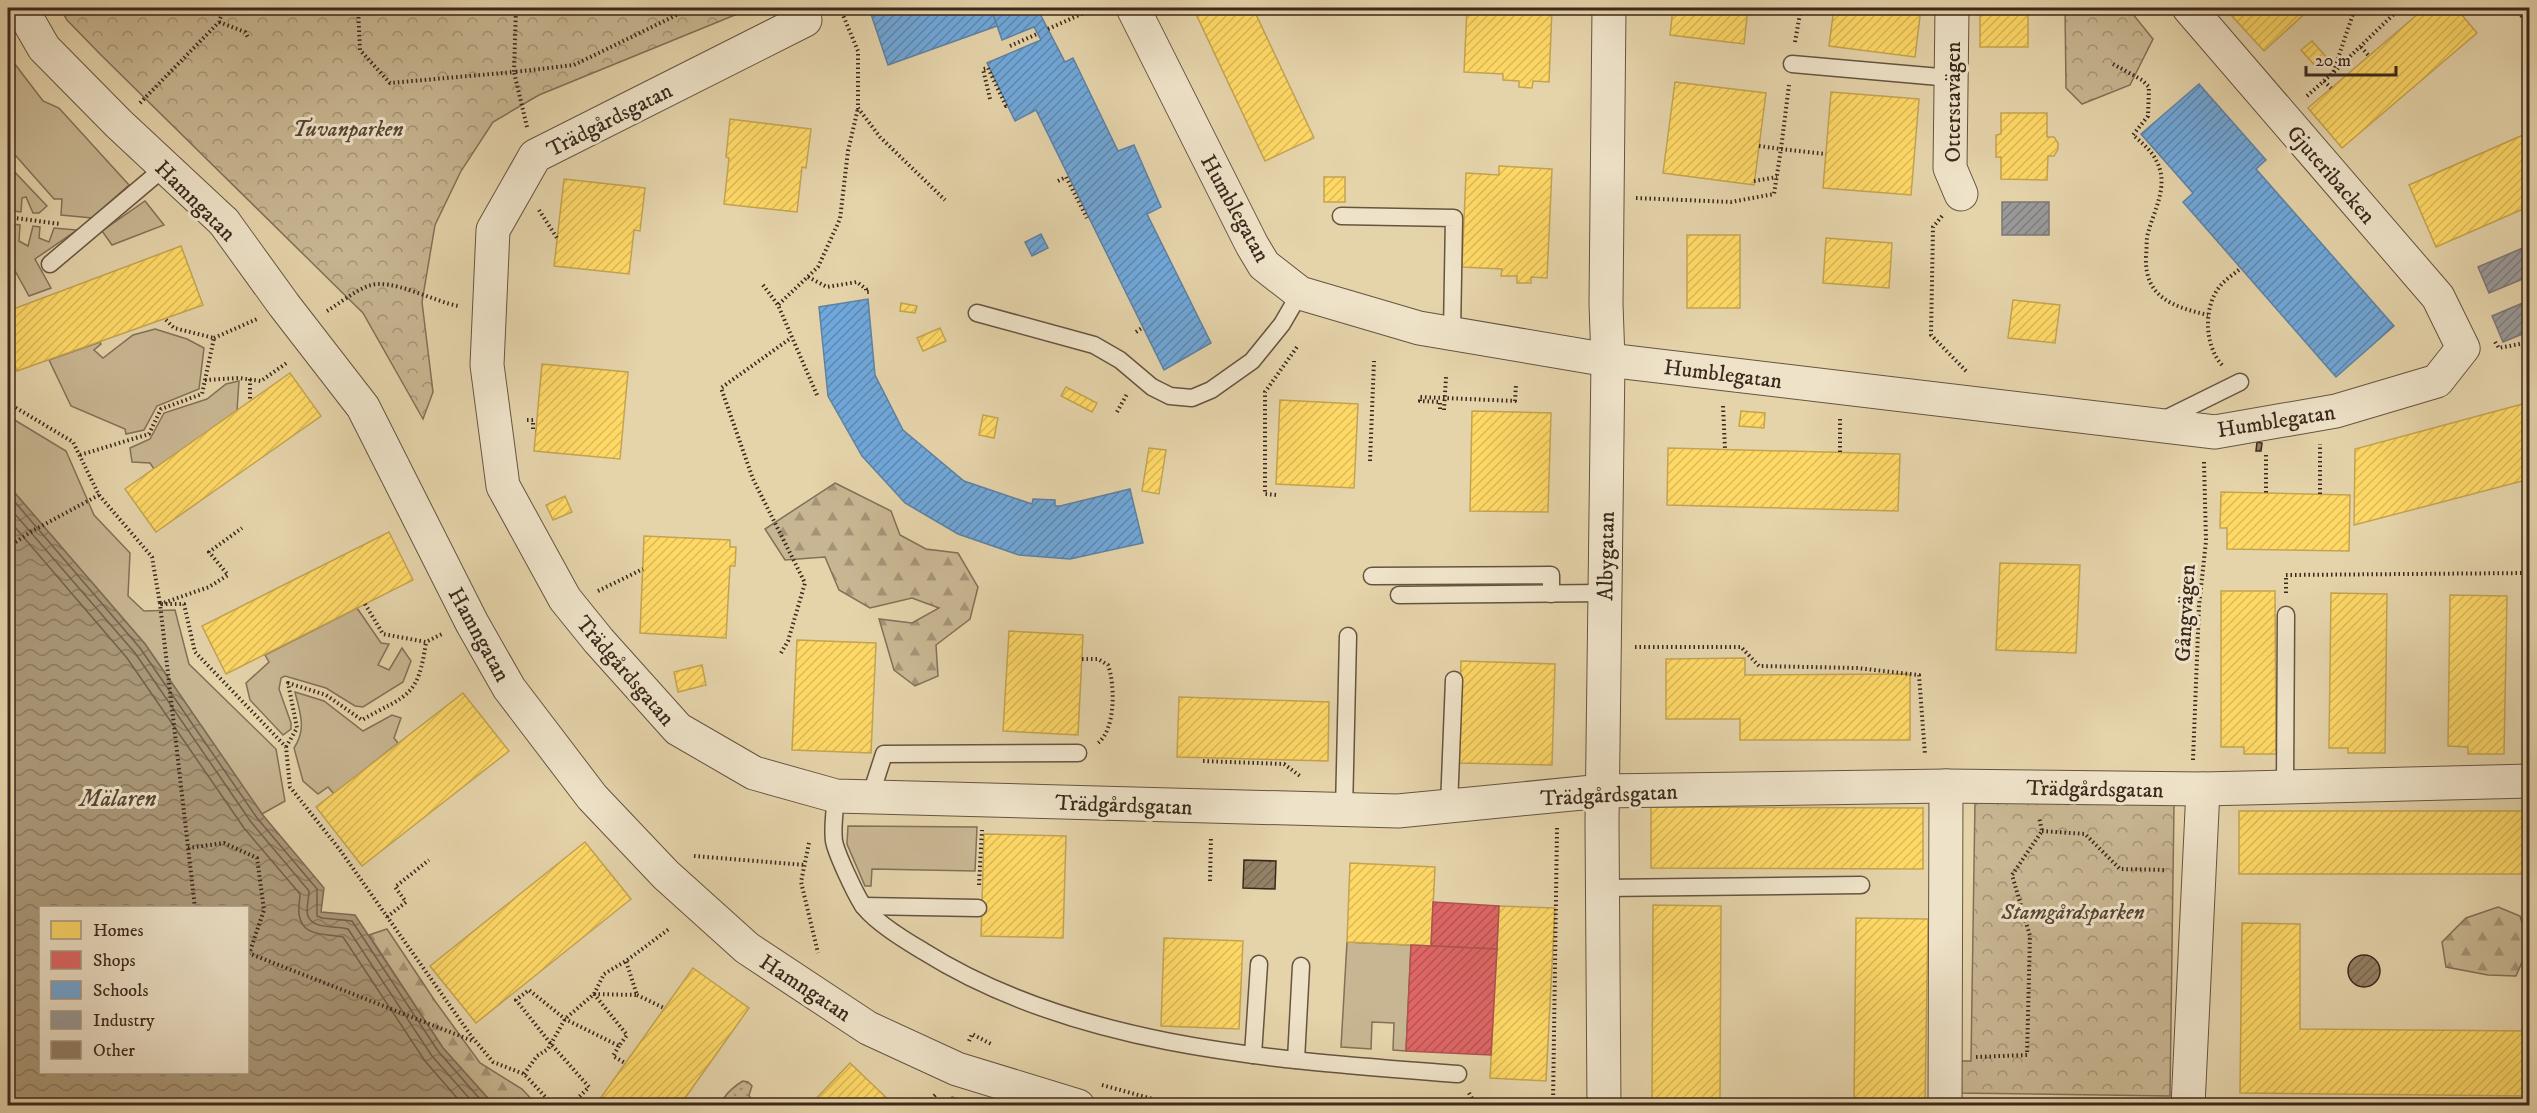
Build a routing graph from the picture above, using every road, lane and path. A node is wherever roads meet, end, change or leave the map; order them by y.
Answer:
1 (21, 8) edge
2 (224, 8) edge
3 (358, 8) edge
4 (516, 8) edge
5 (691, 8) edge
6 (840, 8) edge
7 (1133, 8) edge
8 (1609, 8) edge
9 (1801, 8) edge
10 (1952, 8) edge
11 (2188, 8) edge
12 (2353, 8) edge
13 (2400, 8) edge
14 (2516, 8) edge
15 (1086, 12) dead end
16 (804, 20) dead end
17 (219, 22) junction
18 (2529, 28) edge
19 (1048, 29) dead end
20 (1037, 34) dead end
21 (249, 39) dead end
22 (1010, 46) dead end
23 (2361, 47) junction
24 (2369, 56) dead end
25 (1792, 64) junction
26 (2113, 64) dead end
27 (514, 72) junction
28 (2333, 73) junction
29 (1951, 78) junction
30 (2324, 81) junction
31 (2331, 88) dead end
32 (2306, 97) dead end
33 (990, 99) dead end
34 (858, 108) junction
35 (999, 109) dead end
36 (119, 124) junction
37 (1759, 146) dead end
38 (1781, 149) junction
39 (1826, 154) dead end
40 (535, 156) junction
41 (165, 167) junction
42 (1777, 177) junction
43 (1058, 181) dead end
44 (1754, 181) dead end
45 (1961, 194) joint
46 (1629, 198) dead end
47 (945, 200) dead end
48 (532, 206) dead end
49 (1341, 216) dead end
50 (8, 217) edge
51 (1081, 221) dead end
52 (56, 223) dead end
53 (557, 238) dead end
54 (50, 264) dead end
55 (2240, 269) dead end
56 (808, 277) junction
57 (763, 285) dead end
58 (869, 292) dead end
59 (1300, 293) junction
60 (778, 305) junction
61 (489, 310) junction
62 (327, 311) dead end
63 (977, 313) dead end
64 (2208, 315) junction
65 (262, 316) dead end
66 (165, 319) dead end
67 (1143, 327) dead end
68 (1136, 332) dead end
69 (1452, 333) junction
70 (214, 338) junction
71 (791, 338) junction
72 (1299, 344) dead end
73 (2463, 348) joint
74 (292, 359) dead end
75 (1608, 360) junction
76 (1374, 361) dead end
77 (1968, 373) dead end
78 (1446, 377) dead end
79 (250, 379) junction
80 (205, 380) junction
81 (2240, 382) joint
82 (1516, 385) dead end
83 (817, 395) dead end
84 (1723, 395) dead end
85 (1445, 398) junction
86 (250, 401) dead end
87 (8, 403) edge
88 (1840, 408) dead end
89 (2155, 424) junction
90 (1725, 449) dead end
91 (1840, 452) dead end
92 (2320, 454) dead end
93 (80, 455) junction
94 (2204, 459) dead end
95 (1370, 461) dead end
96 (2266, 462) dead end
97 (2266, 493) dead end
98 (2320, 494) dead end
99 (99, 495) junction
100 (1276, 495) dead end
101 (242, 528) dead end
102 (8, 547) edge
103 (643, 569) dead end
104 (2529, 573) edge
105 (1372, 576) dead end
106 (596, 592) dead end
107 (1605, 593) junction
108 (1551, 594) junction
109 (1399, 595) dead end
110 (160, 604) junction
111 (365, 604) dead end
112 (2286, 615) joint
113 (445, 632) dead end
114 (1348, 636) dead end
115 (426, 642) junction
116 (1604, 647) junction
117 (781, 653) dead end
118 (1082, 659) dead end
119 (1454, 680) dead end
120 (286, 747) junction
121 (1078, 753) joint
122 (1203, 761) dead end
123 (2529, 782) edge
124 (1308, 783) dead end
125 (1936, 786) junction
126 (2034, 787) junction
127 (2285, 787) junction
128 (2196, 789) junction
129 (1603, 791) junction
130 (836, 796) junction
131 (870, 797) junction
132 (1449, 806) junction
133 (1344, 811) junction
134 (982, 823) dead end
135 (1557, 824) dead end
136 (1211, 830) dead end
137 (2042, 831) junction
138 (810, 842) dead end
139 (188, 848) junction
140 (694, 856) dead end
141 (429, 860) dead end
142 (805, 865) junction
143 (2199, 872) junction
144 (1210, 880) dead end
145 (1862, 885) dead end
146 (1603, 888) junction
147 (195, 906) edge
148 (863, 906) junction
149 (978, 908) joint
150 (387, 917) junction
151 (669, 929) dead end
152 (249, 950) edge
153 (249, 953) edge
154 (818, 953) dead end
155 (626, 961) junction
156 (1259, 964) dead end
157 (1301, 966) dead end
158 (594, 994) junction
159 (637, 995) junction
160 (664, 1008) dead end
161 (565, 1019) junction
162 (476, 1042) junction
163 (551, 1044) junction
164 (619, 1046) junction
165 (1253, 1055) junction
166 (1946, 1056) junction
167 (1296, 1060) junction
168 (625, 1063) dead end
169 (524, 1074) junction
170 (1458, 1074) dead end
171 (941, 1090) dead end
172 (1552, 1105) edge
173 (554, 1106) edge
174 (570, 1106) edge
175 (925, 1106) edge
176 (1078, 1106) edge
177 (1566, 1106) edge
178 (1604, 1106) edge
179 (1946, 1106) edge
180 (2188, 1106) edge

1 - 36 street, Hamngatan
2 - 17 path
3 - 27 path
4 - 27 path
5 - 27 path
6 - 34 path
7 - 59 street, Humblegatan
8 - 75 street, Albygatan
9 - 25 path
10 - 29 street, Otterstavägen
11 - 73 street, Gjuteribacken
12 - 28 path
13 - 23 path
14 - 18 path
15 - 19 path
16 - 40 street, Trädgårdsgatan
17 - 21 path
17 - 36 path
20 - 22 path
23 - 24 path
23 - 28 path
25 - 29 lane
25 - 38 path
26 - 64 path
27 - 40 path
28 - 30 path
29 - 45 street, Otterstavägen
30 - 31 path
30 - 32 path
33 - 35 path
34 - 47 path
34 - 56 path
36 - 41 street, Hamngatan
37 - 38 path
38 - 39 path
38 - 42 path
40 - 61 street, Trädgårdsgatan
41 - 54 lane
41 - 176 street, Hamngatan
42 - 44 path
42 - 46 path
43 - 51 path
45 - 77 path
48 - 53 path
49 - 69 lane
50 - 52 path
55 - 64 path
56 - 58 path
56 - 60 path
57 - 60 path
59 - 63 lane
59 - 69 street, Humblegatan
60 - 71 path
61 - 62 path
61 - 130 street, Trädgårdsgatan
64 - 81 path
65 - 70 path
66 - 70 path
67 - 68 path
69 - 75 street, Humblegatan
70 - 80 path
71 - 83 path
71 - 117 path
72 - 100 path
73 - 89 street, Humblegatan
74 - 79 path
75 - 89 street, Humblegatan
75 - 107 street, Albygatan
76 - 95 path
78 - 85 path
79 - 80 path
79 - 86 path
80 - 93 path
81 - 89 lane
82 - 85 path
84 - 90 path
85 - 85 path
87 - 93 path
88 - 91 path
92 - 98 path
93 - 99 path
94 - 128 path, Gångvägen
96 - 97 path
99 - 102 path
99 - 110 path
101 - 110 path
103 - 106 path
104 - 112 path
105 - 108 lane
107 - 108 lane
107 - 116 street, Albygatan
108 - 109 lane
110 - 120 path
110 - 139 path
111 - 115 path
112 - 127 lane
113 - 115 path
114 - 133 lane
115 - 120 path
116 - 125 path
116 - 129 street, Albygatan
118 - 121 path
119 - 132 lane
120 - 150 path
121 - 131 lane
122 - 124 path
123 - 127 street, Trädgårdsgatan
125 - 126 street, Trädgårdsgatan
125 - 129 street, Trädgårdsgatan
125 - 166 street
126 - 128 street, Trädgårdsgatan
126 - 137 path
127 - 128 street, Trädgårdsgatan
128 - 143 street
129 - 132 street, Trädgårdsgatan
129 - 146 street, Albygatan
130 - 131 street, Trädgårdsgatan
130 - 148 lane
131 - 133 street, Trädgårdsgatan
132 - 133 street, Trädgårdsgatan
134 - 149 path
135 - 172 path
136 - 144 path
137 - 143 path
137 - 166 path
138 - 142 path
139 - 147 path
139 - 152 path
140 - 142 path
141 - 150 path
142 - 154 path
143 - 180 street
145 - 146 lane
146 - 178 street, Albygatan
148 - 149 lane
148 - 165 lane
150 - 162 path
151 - 155 path
153 - 162 path
155 - 158 path
155 - 159 path
156 - 165 lane
157 - 167 lane
158 - 159 path
158 - 161 path
158 - 164 path
159 - 160 path
161 - 163 path
161 - 163 path
161 - 164 path
162 - 169 path
163 - 169 path
163 - 174 path
164 - 168 path
165 - 167 lane
166 - 179 street
167 - 170 lane
169 - 173 path
171 - 175 path
172 - 177 path

